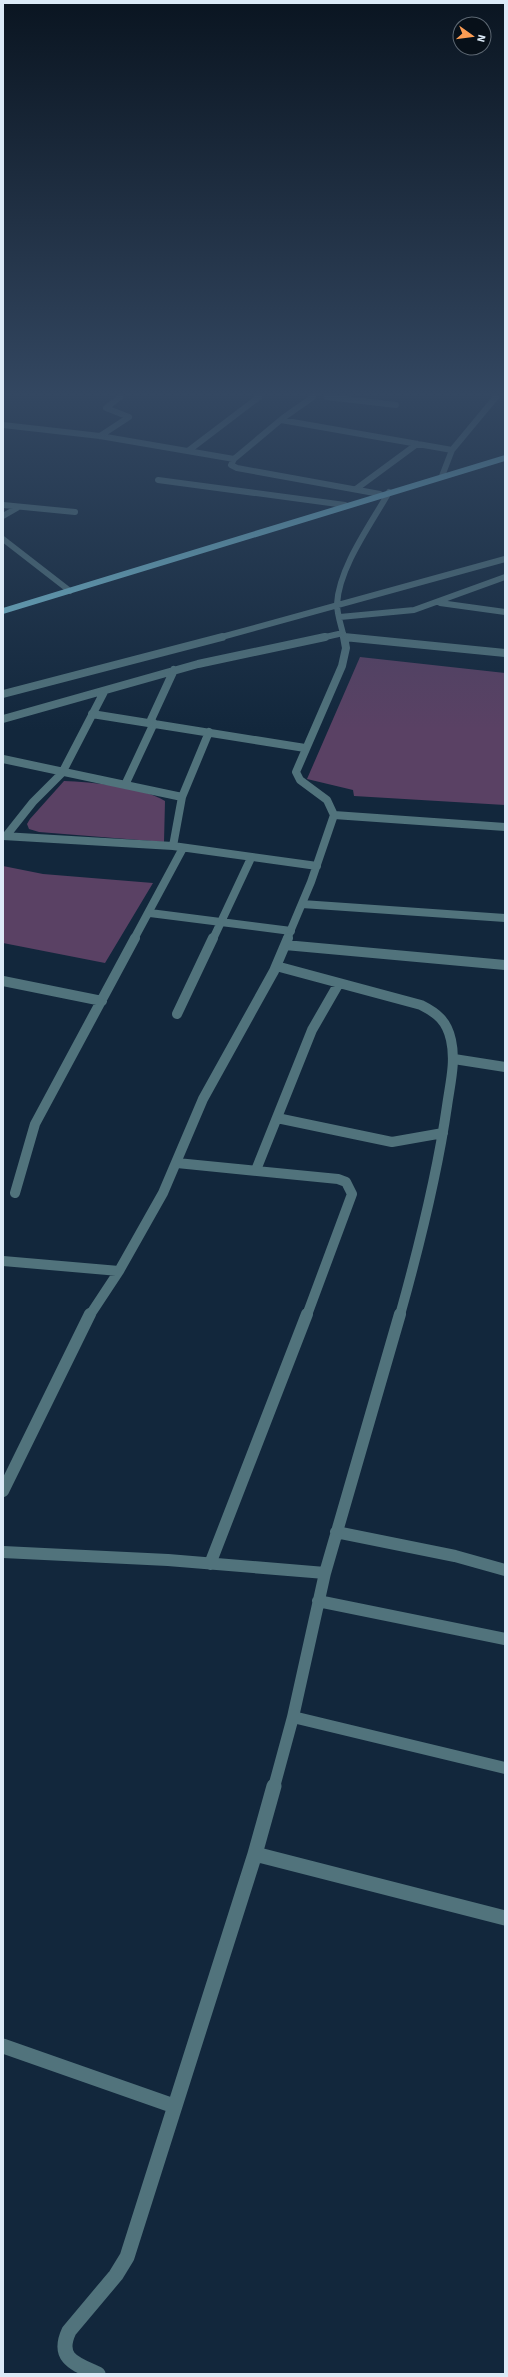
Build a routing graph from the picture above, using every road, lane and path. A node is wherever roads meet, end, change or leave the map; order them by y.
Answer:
1 (17, 508) joint
2 (336, 508) edge
3 (377, 508) edge
4 (75, 512) dead end
5 (3, 516) edge
6 (3, 539) edge
7 (505, 559) edge
8 (505, 577) edge
9 (70, 591) junction
10 (437, 603) junction
11 (337, 605) junction
12 (3, 611) edge
13 (505, 612) edge
14 (340, 617) junction
15 (344, 635) junction
16 (505, 653) edge
17 (174, 670) junction
18 (104, 692) junction
19 (3, 694) edge
20 (92, 714) junction
21 (3, 719) edge
22 (152, 722) junction
23 (208, 732) junction
24 (305, 748) junction
25 (3, 759) edge
26 (62, 773) junction
27 (125, 785) junction
28 (182, 797) junction
29 (334, 815) junction
30 (505, 827) edge
31 (5, 836) edge
32 (173, 846) junction
33 (183, 848) junction
34 (251, 858) junction
35 (316, 866) junction
36 (302, 904) junction
37 (150, 913) junction
38 (505, 918) edge
39 (222, 922) junction
40 (291, 931) junction
41 (285, 945) junction
42 (505, 965) edge
43 (276, 966) junction
44 (3, 981) edge
45 (339, 983) junction
46 (102, 1001) junction
47 (178, 1014) dead end
48 (454, 1058) junction
49 (505, 1067) edge
50 (277, 1118) junction
51 (443, 1133) junction
52 (177, 1164) junction
53 (256, 1170) junction
54 (15, 1193) dead end
55 (3, 1261) edge
56 (119, 1271) junction
57 (3, 1491) edge
58 (336, 1532) junction
59 (3, 1552) edge
60 (210, 1564) junction
61 (505, 1570) edge
62 (325, 1573) junction
63 (318, 1601) junction
64 (505, 1638) edge
65 (293, 1717) junction
66 (505, 1768) edge
67 (255, 1854) junction
68 (505, 1918) edge
69 (3, 2046) edge
70 (174, 2106) junction
71 (98, 2374) edge

1 - 4 street
1 - 5 street
2 - 9 main road
3 - 11 street
6 - 9 street
7 - 11 street
8 - 10 street
9 - 12 main road
10 - 13 street
10 - 14 street
11 - 14 street
11 - 19 street
14 - 15 street
15 - 16 street
15 - 17 street
15 - 24 street
17 - 18 street
17 - 22 street
18 - 20 street
18 - 21 street
20 - 22 street
20 - 26 street
22 - 23 street
22 - 27 street
23 - 24 street
23 - 28 street
24 - 29 street
25 - 26 street
26 - 27 street
26 - 31 street
27 - 28 street
28 - 32 street
29 - 30 street
29 - 35 street
31 - 32 street
32 - 33 street
33 - 34 street
33 - 37 street
34 - 35 street
34 - 39 street
35 - 36 street
36 - 38 street
36 - 40 street
37 - 39 street
37 - 46 street
39 - 40 street
39 - 47 street
40 - 41 street
41 - 42 street
41 - 43 street
43 - 45 street
43 - 52 street
44 - 46 street
45 - 48 street
45 - 50 street
46 - 54 street
48 - 49 street
48 - 51 street
50 - 51 street
50 - 53 street
51 - 58 street
52 - 53 street
52 - 56 street
53 - 60 street
55 - 56 street
56 - 57 street
58 - 61 street
58 - 62 street
59 - 60 street
60 - 62 street
62 - 63 street
63 - 64 street
63 - 65 street
65 - 66 street
65 - 67 street
67 - 68 street
67 - 70 street
69 - 70 street
70 - 71 street

